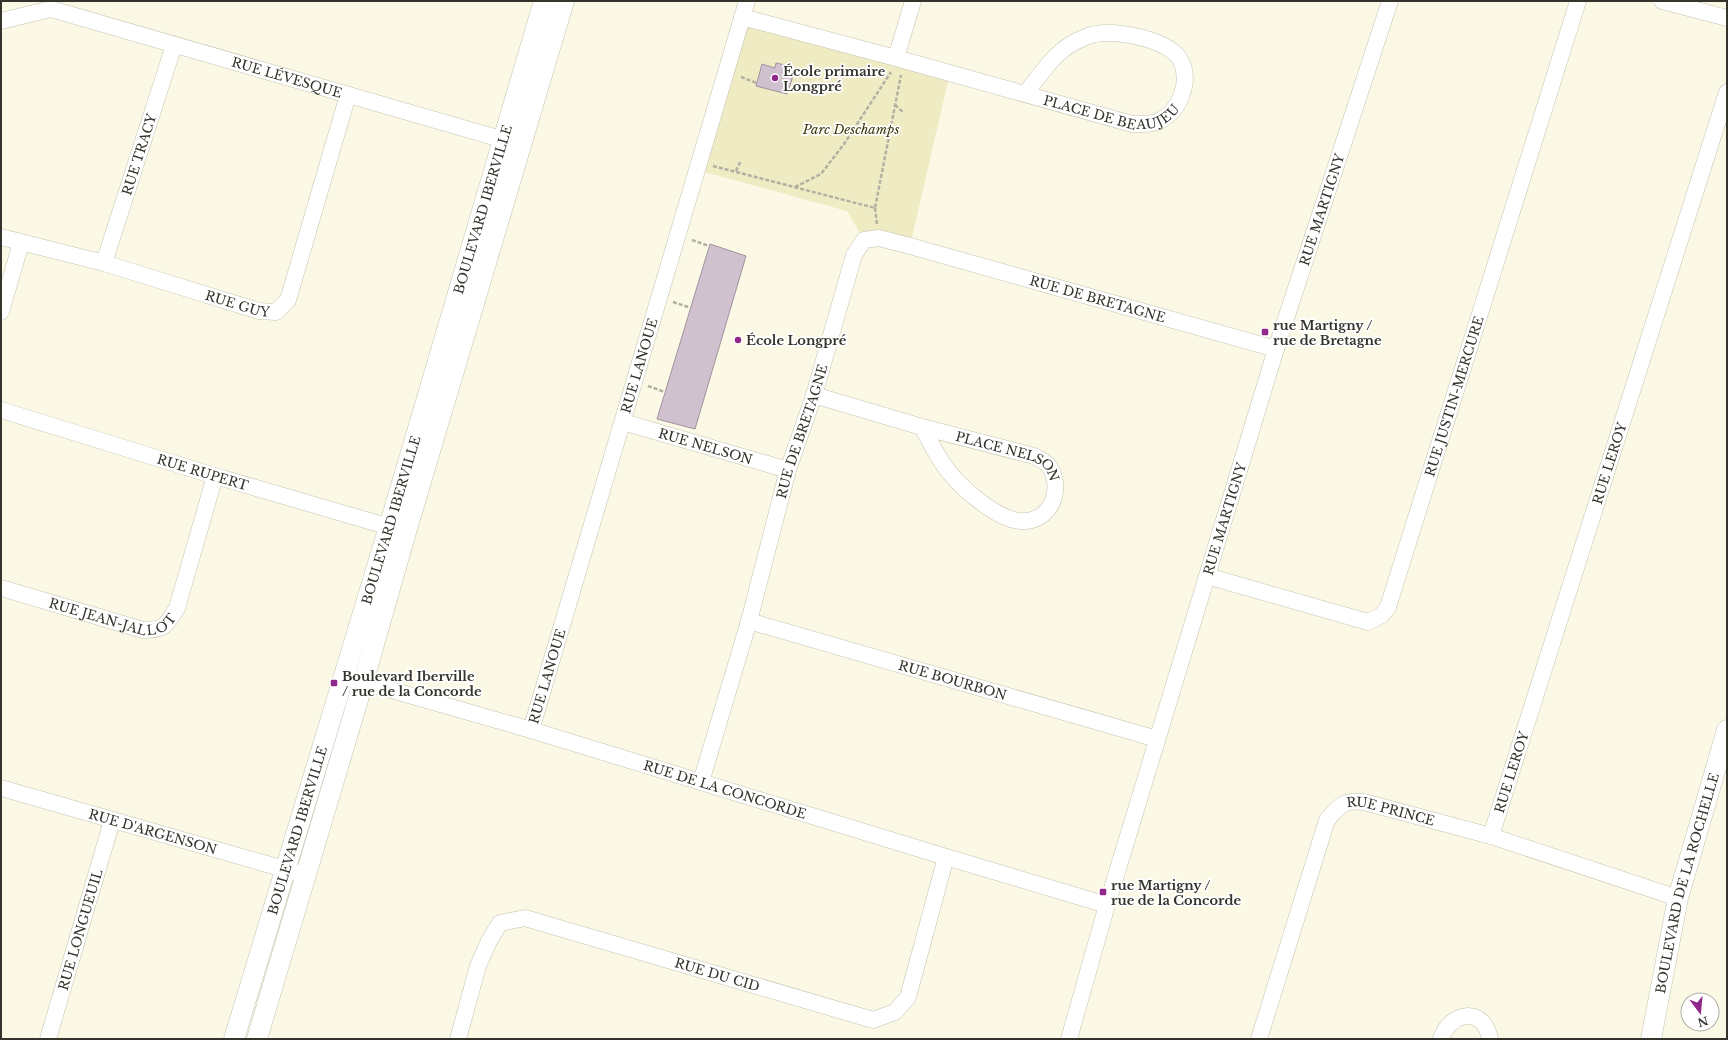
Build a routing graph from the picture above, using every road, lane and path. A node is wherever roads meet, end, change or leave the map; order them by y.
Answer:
1 (37, 1) edge
2 (544, 1) edge
3 (564, 1) edge
4 (747, 1) edge
5 (913, 1) edge
6 (1390, 1) edge
7 (1578, 1) edge
8 (1662, 1) edge
9 (51, 9) junction
10 (742, 17) junction
11 (1727, 18) edge
12 (1, 21) edge
13 (174, 44) junction
14 (897, 67) junction
15 (1727, 92) edge
16 (1025, 94) junction
17 (348, 95) junction
18 (895, 104) junction
19 (904, 113) dead end
20 (513, 142) junction
21 (741, 160) dead end
22 (700, 162) junction
23 (736, 171) junction
24 (795, 187) junction
25 (1, 237) edge
26 (21, 243) junction
27 (104, 263) junction
28 (1, 312) edge
29 (1276, 349) junction
30 (814, 395) junction
31 (1, 410) edge
32 (623, 422) junction
33 (922, 427) junction
34 (788, 470) junction
35 (215, 476) junction
36 (397, 529) junction
37 (1207, 576) junction
38 (1, 588) edge
39 (750, 621) junction
40 (344, 676) junction
41 (363, 683) junction
42 (531, 730) junction
43 (1727, 730) edge
44 (1157, 739) junction
45 (701, 782) junction
46 (1, 788) edge
47 (112, 821) junction
48 (1492, 836) junction
49 (946, 857) junction
50 (285, 870) junction
51 (305, 875) junction
52 (1678, 898) junction
53 (1107, 905) junction
54 (48, 1039) edge
55 (234, 1039) edge
56 (257, 1039) edge
57 (458, 1039) edge
58 (1069, 1039) edge
59 (1260, 1039) edge
60 (1441, 1039) edge
61 (1490, 1039) edge
62 (1651, 1039) edge

1 - 9 street, RUE LÉVESQUE
2 - 20 street, BOULEVARD IBERVILLE
3 - 20 street, BOULEVARD IBERVILLE
4 - 10 street, RUE LANOUE
5 - 14 street
6 - 29 street, RUE MARTIGNY
7 - 37 street, RUE JUSTIN-MERCURE
8 - 11 street
9 - 12 street, RUE LÉVESQUE
9 - 13 street, RUE LÉVESQUE
10 - 14 street, PLACE DE BEAUJEU
10 - 22 street, RUE LANOUE
13 - 17 street, RUE LÉVESQUE
13 - 27 street, RUE TRACY
14 - 16 street, PLACE DE BEAUJEU
14 - 18 path
14 - 24 path
15 - 48 street, RUE LEROY
16 - 16 street, PLACE DE BEAUJEU
17 - 20 street, RUE LÉVESQUE
17 - 27 street, RUE GUY
18 - 19 path
18 - 24 path
20 - 36 street, BOULEVARD IBERVILLE
21 - 23 path
22 - 23 path
22 - 32 street, RUE LANOUE
23 - 24 path
25 - 26 street, RUE GUY
26 - 27 street, RUE GUY
26 - 28 street
29 - 30 street, RUE DE BRETAGNE
29 - 37 street, RUE MARTIGNY
30 - 33 street, PLACE NELSON
30 - 34 street, RUE DE BRETAGNE
31 - 35 street, RUE RUPERT
32 - 34 street, RUE NELSON
32 - 42 street, RUE LANOUE
33 - 33 street, PLACE NELSON
34 - 39 street, RUE DE BRETAGNE
35 - 36 street, RUE RUPERT
35 - 38 street, RUE JEAN-JALLOT
36 - 40 street, BOULEVARD IBERVILLE
36 - 41 street, BOULEVARD IBERVILLE
37 - 44 street, RUE MARTIGNY
39 - 44 street, RUE BOURBON
39 - 45 street, RUE DE BRETAGNE
40 - 41 street, RUE DE LA CONCORDE
40 - 50 street, BOULEVARD IBERVILLE
41 - 42 street, RUE DE LA CONCORDE
41 - 51 street, BOULEVARD IBERVILLE
42 - 45 street, RUE DE LA CONCORDE
43 - 52 street, BOULEVARD DE LA ROCHELLE
44 - 53 street, RUE MARTIGNY
45 - 49 street, RUE DE LA CONCORDE
46 - 47 street, RUE D'ARGENSON
47 - 50 street, RUE D'ARGENSON
47 - 54 street, RUE LONGUEUIL
48 - 52 street, RUE PRINCE
48 - 59 street, RUE PRINCE
49 - 53 street, RUE DE LA CONCORDE
49 - 57 street, RUE DU CID
50 - 51 street, RUE D'ARGENSON
50 - 55 street, BOULEVARD IBERVILLE
51 - 56 street, BOULEVARD IBERVILLE
52 - 62 street, BOULEVARD DE LA ROCHELLE
53 - 58 street, RUE MARTIGNY
60 - 61 street

